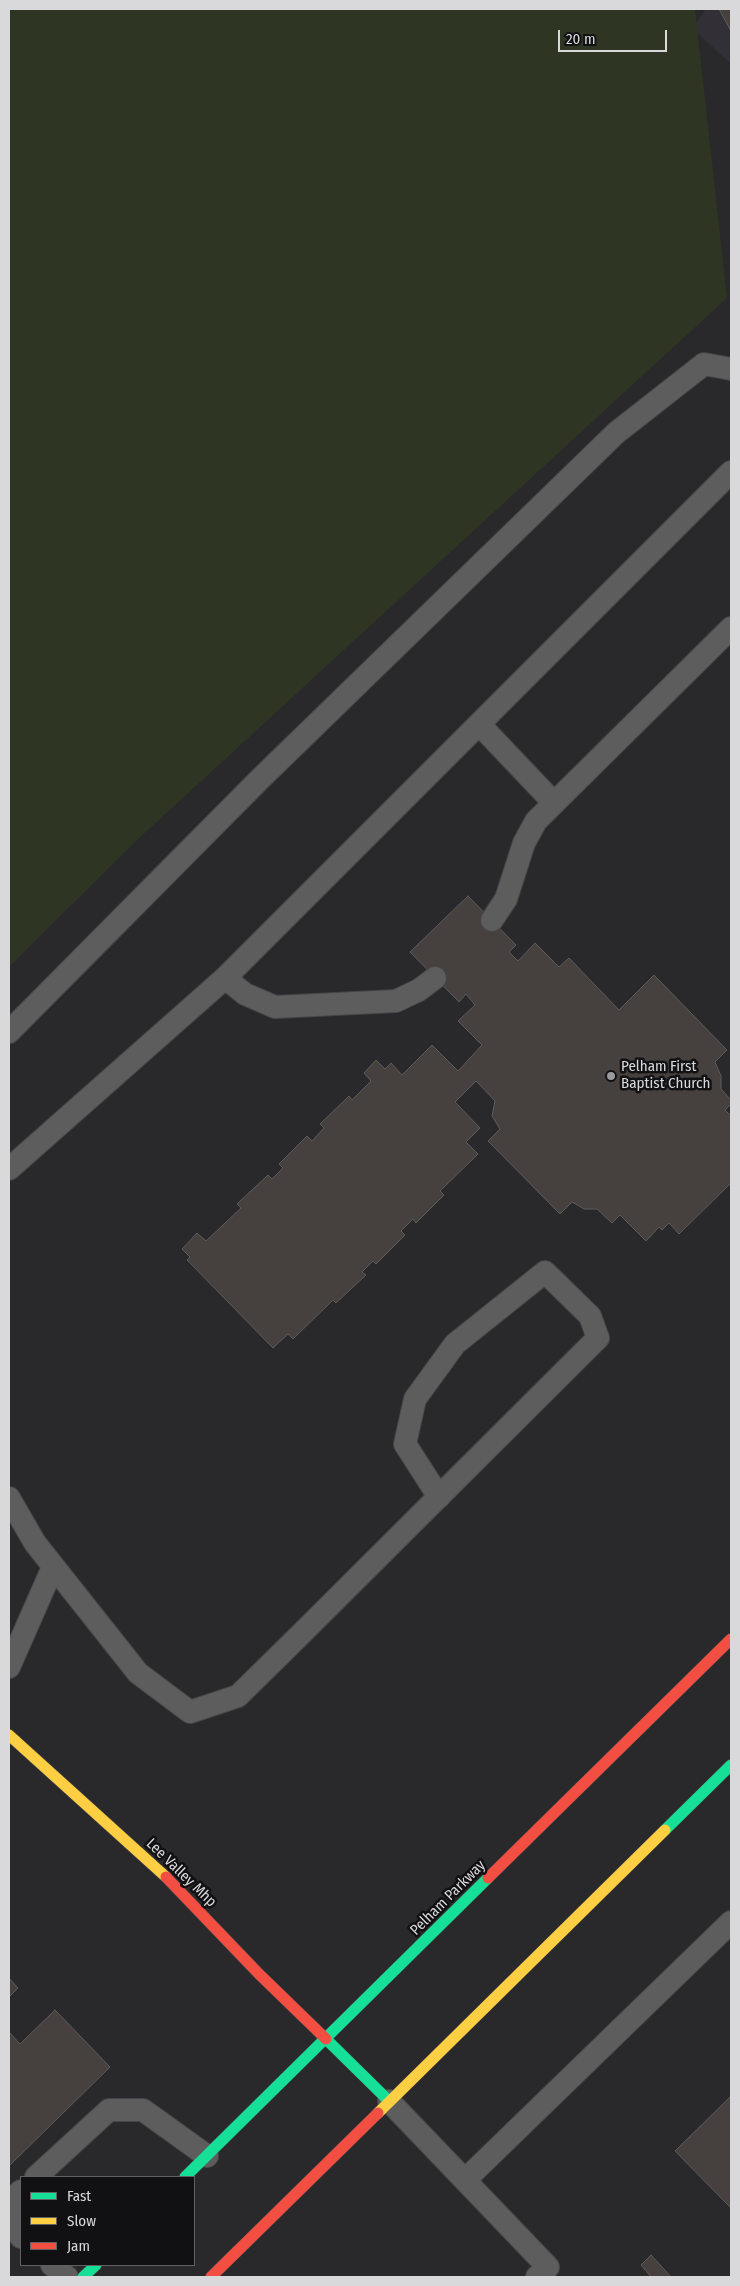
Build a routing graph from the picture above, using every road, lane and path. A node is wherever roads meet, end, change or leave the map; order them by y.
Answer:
1 (731, 368) edge
2 (731, 472) edge
3 (731, 628) edge
4 (479, 724) junction
5 (554, 803) junction
6 (492, 920) dead end
7 (225, 978) junction
8 (435, 978) dead end
9 (9, 1032) edge
10 (9, 1169) edge
11 (439, 1497) junction
12 (9, 1498) edge
13 (53, 1567) junction
14 (731, 1640) edge
15 (9, 1667) edge
16 (9, 1735) edge
17 (731, 1765) edge
18 (731, 1922) edge
19 (326, 2038) junction
20 (390, 2101) junction
21 (207, 2156) junction
22 (37, 2176) edge
23 (186, 2176) edge
24 (466, 2180) junction
25 (20, 2192) edge
26 (20, 2236) edge
27 (53, 2266) edge
28 (95, 2266) edge
29 (67, 2277) edge
30 (84, 2277) edge
31 (211, 2277) edge
32 (538, 2277) edge

1 - 9 lane
2 - 4 lane
3 - 5 lane
4 - 5 lane
4 - 7 lane
5 - 6 lane
7 - 8 lane
7 - 10 lane
11 - 11 lane
11 - 13 lane
12 - 13 lane
13 - 15 lane
14 - 19 main road, Pelham Parkway
16 - 19 main road, Lee Valley Mhp
17 - 20 main road
18 - 24 lane
19 - 20 main road, Lee Valley Mhp
19 - 21 main road, Pelham Parkway
20 - 24 lane
20 - 31 main road
21 - 22 lane
21 - 23 main road, Pelham Parkway
24 - 32 lane
25 - 26 lane
27 - 29 lane
28 - 30 main road

